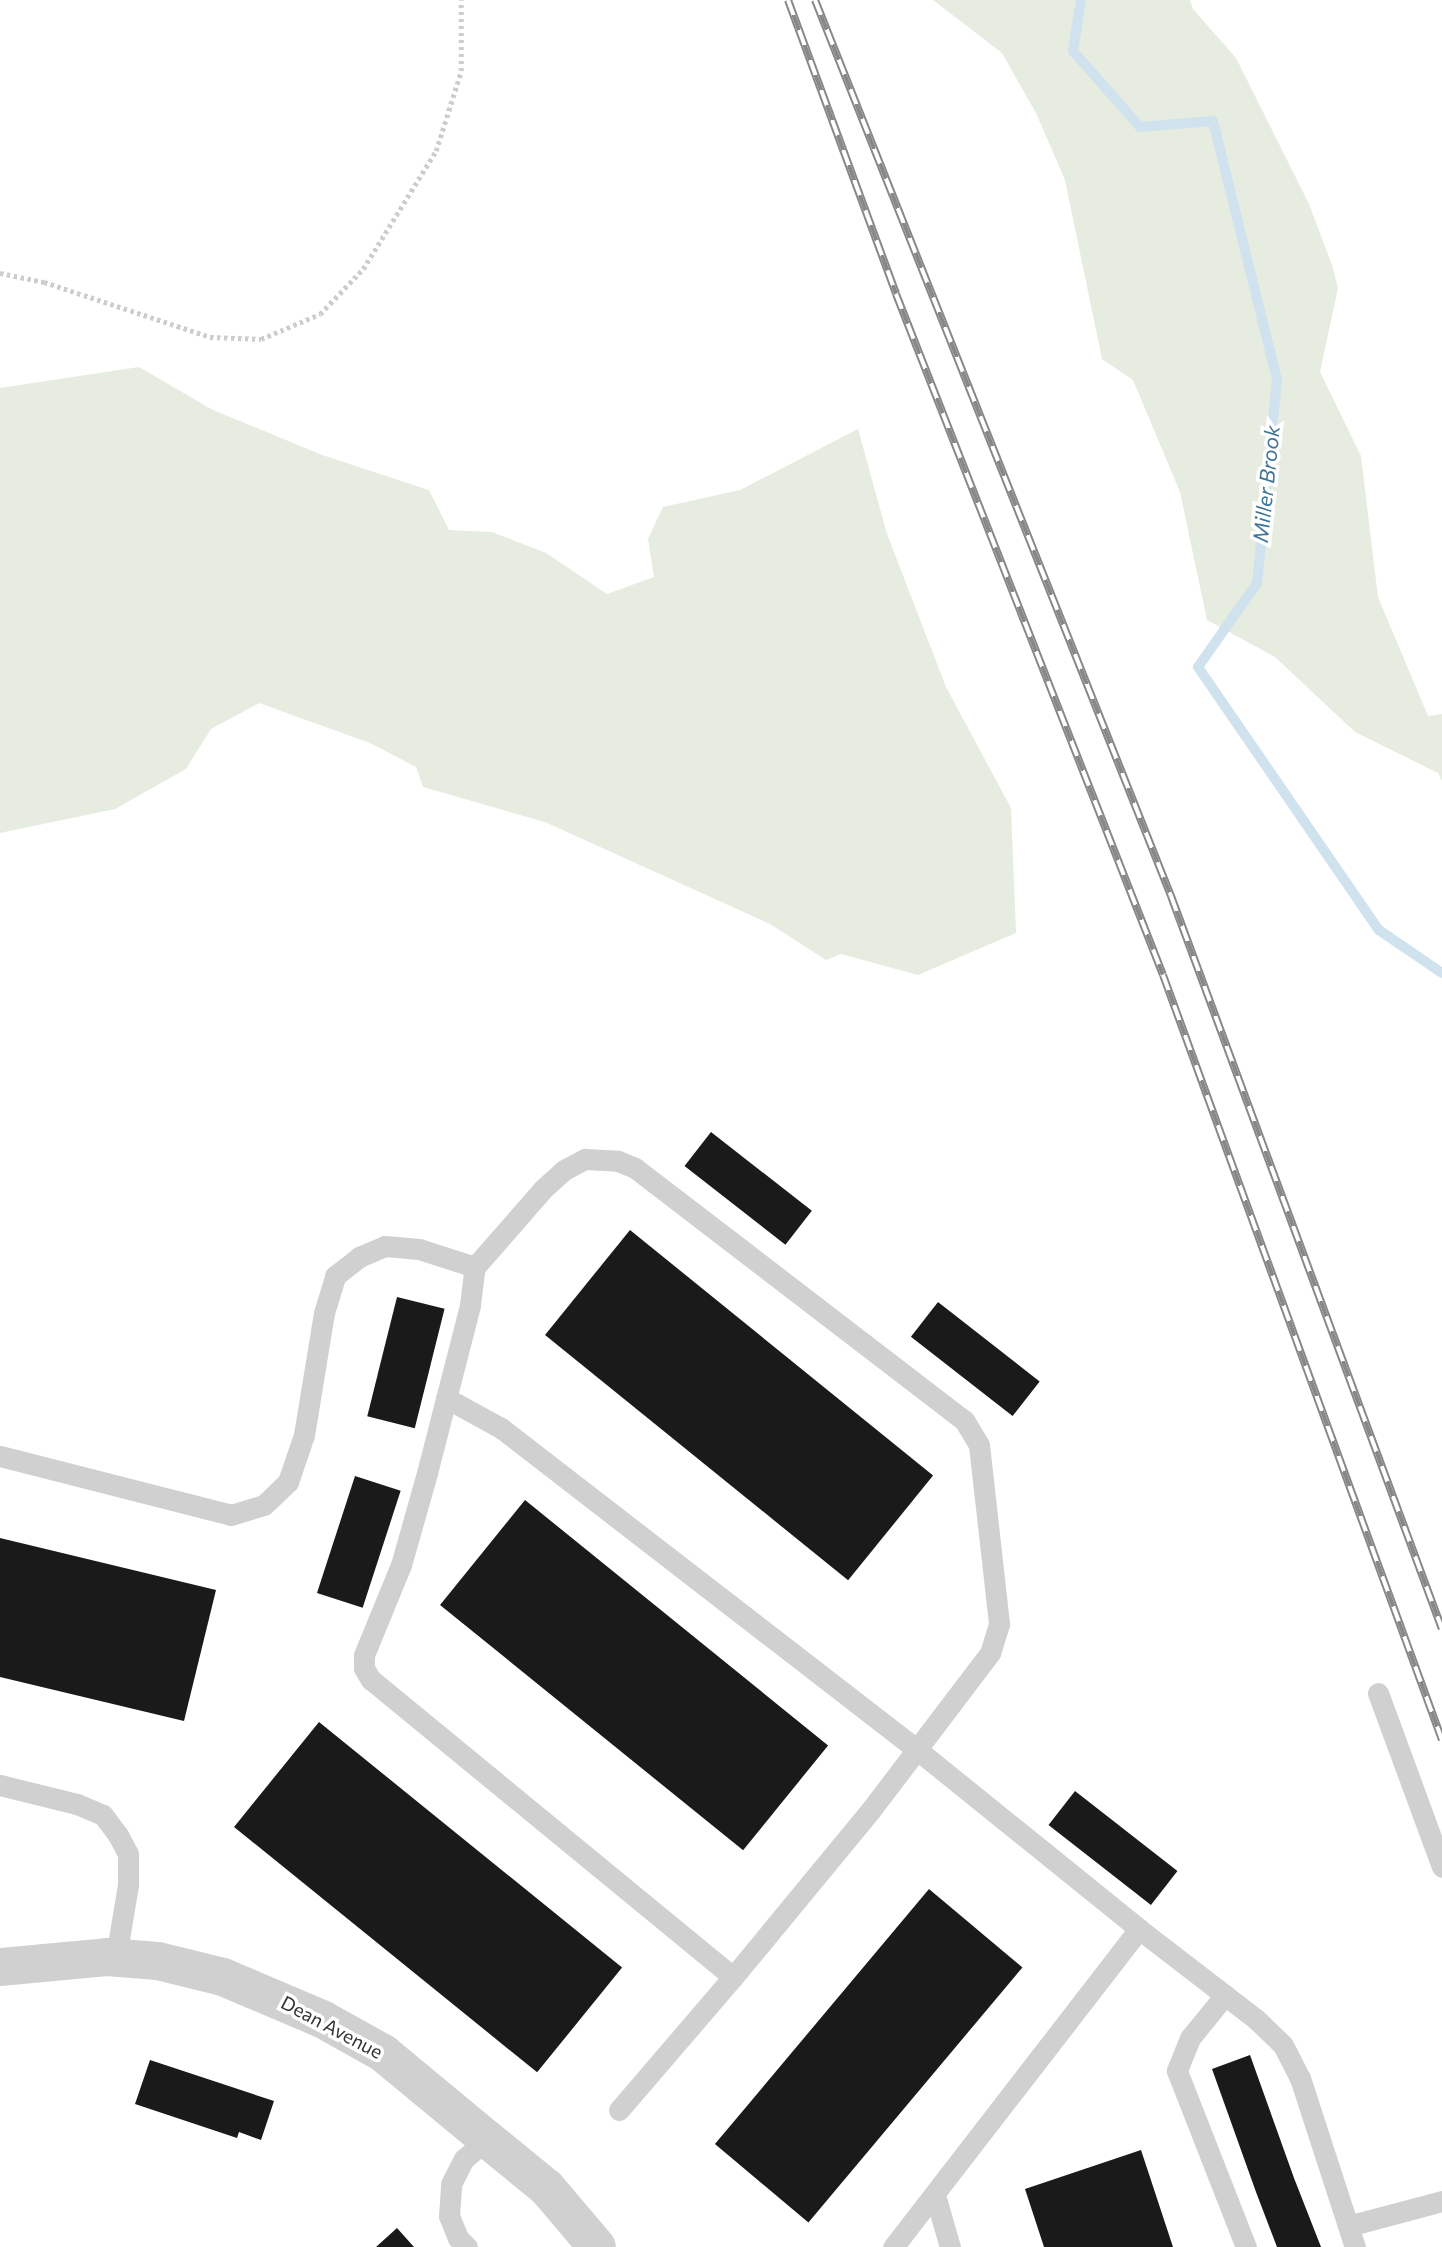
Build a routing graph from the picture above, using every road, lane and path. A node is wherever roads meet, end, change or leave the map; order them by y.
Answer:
1 (461, 0) edge
2 (0, 273) edge
3 (475, 1267) junction
4 (446, 1398) junction
5 (0, 1456) edge
6 (1378, 1693) dead end
7 (915, 1748) junction
8 (0, 1785) edge
9 (1442, 1867) edge
10 (1139, 1929) junction
11 (116, 1957) junction
12 (0, 1967) edge
13 (733, 1977) junction
14 (1224, 1995) junction
15 (618, 2110) dead end
16 (487, 2139) junction
17 (934, 2195) junction
18 (1442, 2201) edge
19 (1348, 2226) junction
20 (467, 2247) edge
21 (597, 2247) edge
22 (893, 2247) edge
23 (950, 2247) edge
24 (1246, 2247) edge
25 (1355, 2247) edge

1 - 2 path
3 - 4 lane
3 - 5 lane
3 - 7 lane
4 - 7 lane
4 - 13 lane
6 - 9 lane
7 - 10 lane
7 - 13 lane
8 - 11 lane
10 - 14 lane
10 - 17 lane
11 - 12 street, Dean Avenue
11 - 16 street, Dean Avenue
13 - 15 lane
14 - 19 lane
14 - 24 lane
16 - 20 lane
16 - 21 street, Dean Avenue
17 - 22 lane
17 - 23 lane
18 - 19 lane
19 - 25 lane

